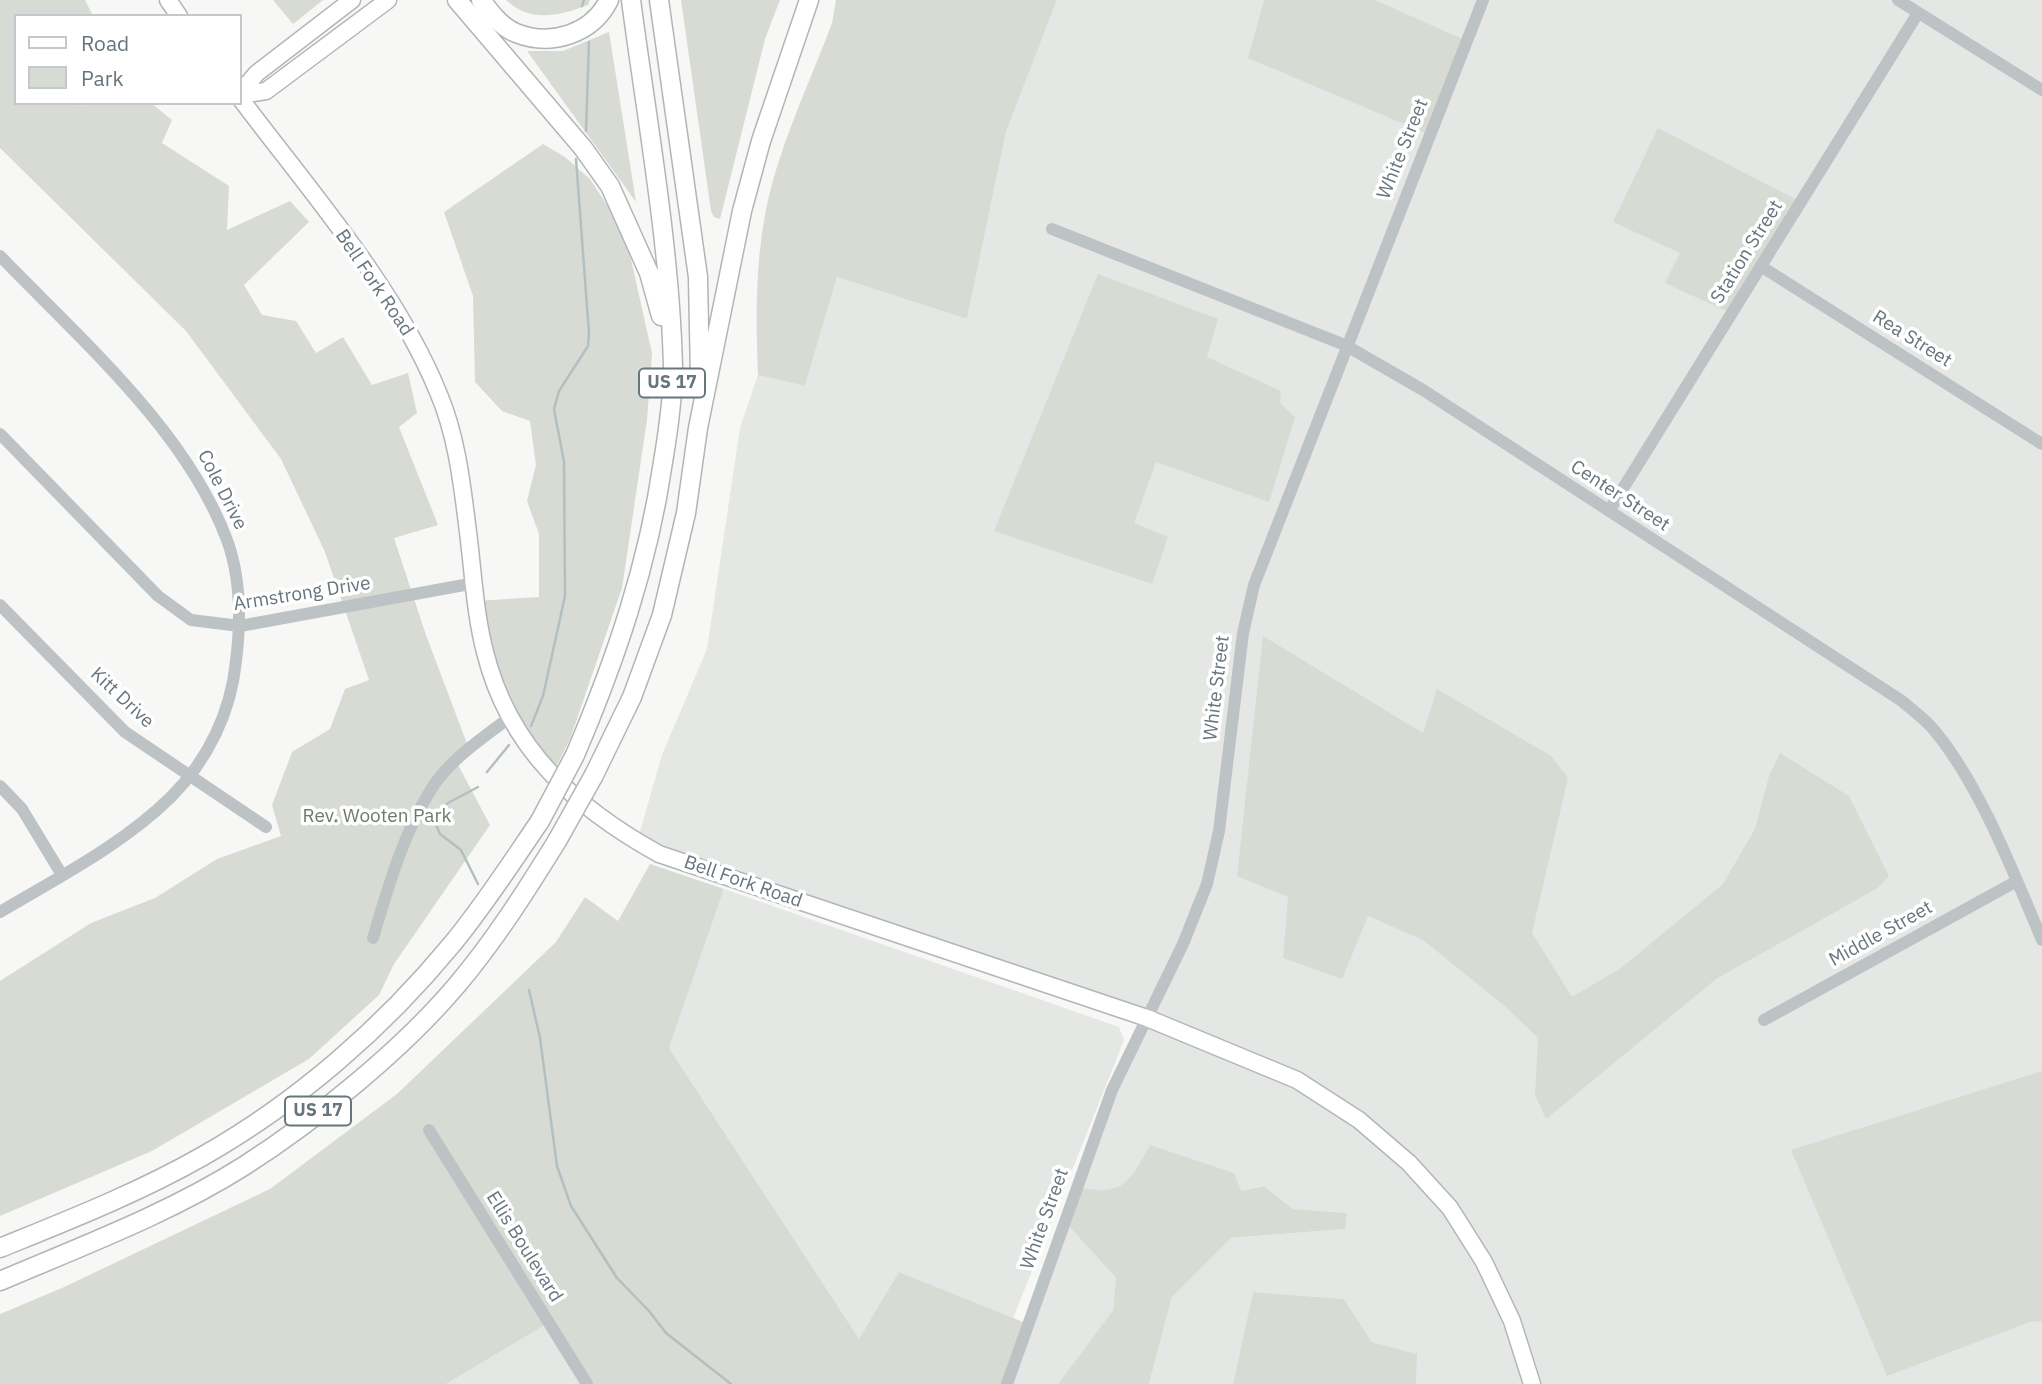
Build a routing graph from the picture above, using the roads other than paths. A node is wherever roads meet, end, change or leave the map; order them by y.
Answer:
1 (352, 0) edge
2 (388, 0) edge
3 (457, 0) edge
4 (481, 0) edge
5 (609, 0) edge
6 (631, 0) edge
7 (659, 0) edge
8 (809, 0) edge
9 (1483, 0) edge
10 (1898, 0) edge
11 (1918, 13) junction
12 (2042, 90) edge
13 (242, 92) edge
14 (242, 95) edge
15 (242, 98) edge
16 (1052, 229) dead end
17 (0, 256) edge
18 (1762, 267) junction
19 (1345, 345) junction
20 (673, 370) junction
21 (698, 428) junction
22 (0, 434) edge
23 (2042, 444) edge
24 (1609, 511) junction
25 (475, 583) junction
26 (0, 605) edge
27 (240, 626) junction
28 (509, 718) junction
29 (190, 776) junction
30 (0, 786) edge
31 (266, 827) dead end
32 (61, 875) junction
33 (2017, 881) junction
34 (0, 912) edge
35 (373, 938) dead end
36 (2042, 940) edge
37 (1147, 1018) junction
38 (1763, 1020) dead end
39 (429, 1130) dead end
40 (0, 1248) edge
41 (0, 1281) edge
42 (587, 1384) edge
43 (1007, 1384) edge
44 (1532, 1384) edge

1 - 13 main road
2 - 14 main road
3 - 20 highway
4 - 5 highway
6 - 20 highway, US 17
7 - 21 highway, US 17
8 - 21 highway
9 - 19 street, White Street
10 - 11 street
11 - 12 street
11 - 18 street, Station Street
15 - 25 main road, Bell Fork Road
16 - 19 street, Center Street
17 - 27 street, Cole Drive
18 - 23 street, Rea Street
18 - 24 street, Station Street
19 - 24 street, Center Street
19 - 37 street, White Street
20 - 40 highway, US 17, bridge
21 - 41 highway, US 17, bridge
22 - 27 street, Armstrong Drive
24 - 33 street, Center Street
25 - 27 street, Armstrong Drive
25 - 28 main road, Bell Fork Road
26 - 29 street, Kitt Drive
27 - 29 street, Cole Drive
28 - 35 street
28 - 37 main road, Bell Fork Road
29 - 31 street, Kitt Drive
29 - 32 street, Cole Drive
30 - 32 street
32 - 34 street, Cole Drive
33 - 36 street, Center Street
33 - 38 street, Middle Street
37 - 43 street, White Street
37 - 44 main road, Bell Fork Road
39 - 42 street, Ellis Boulevard

